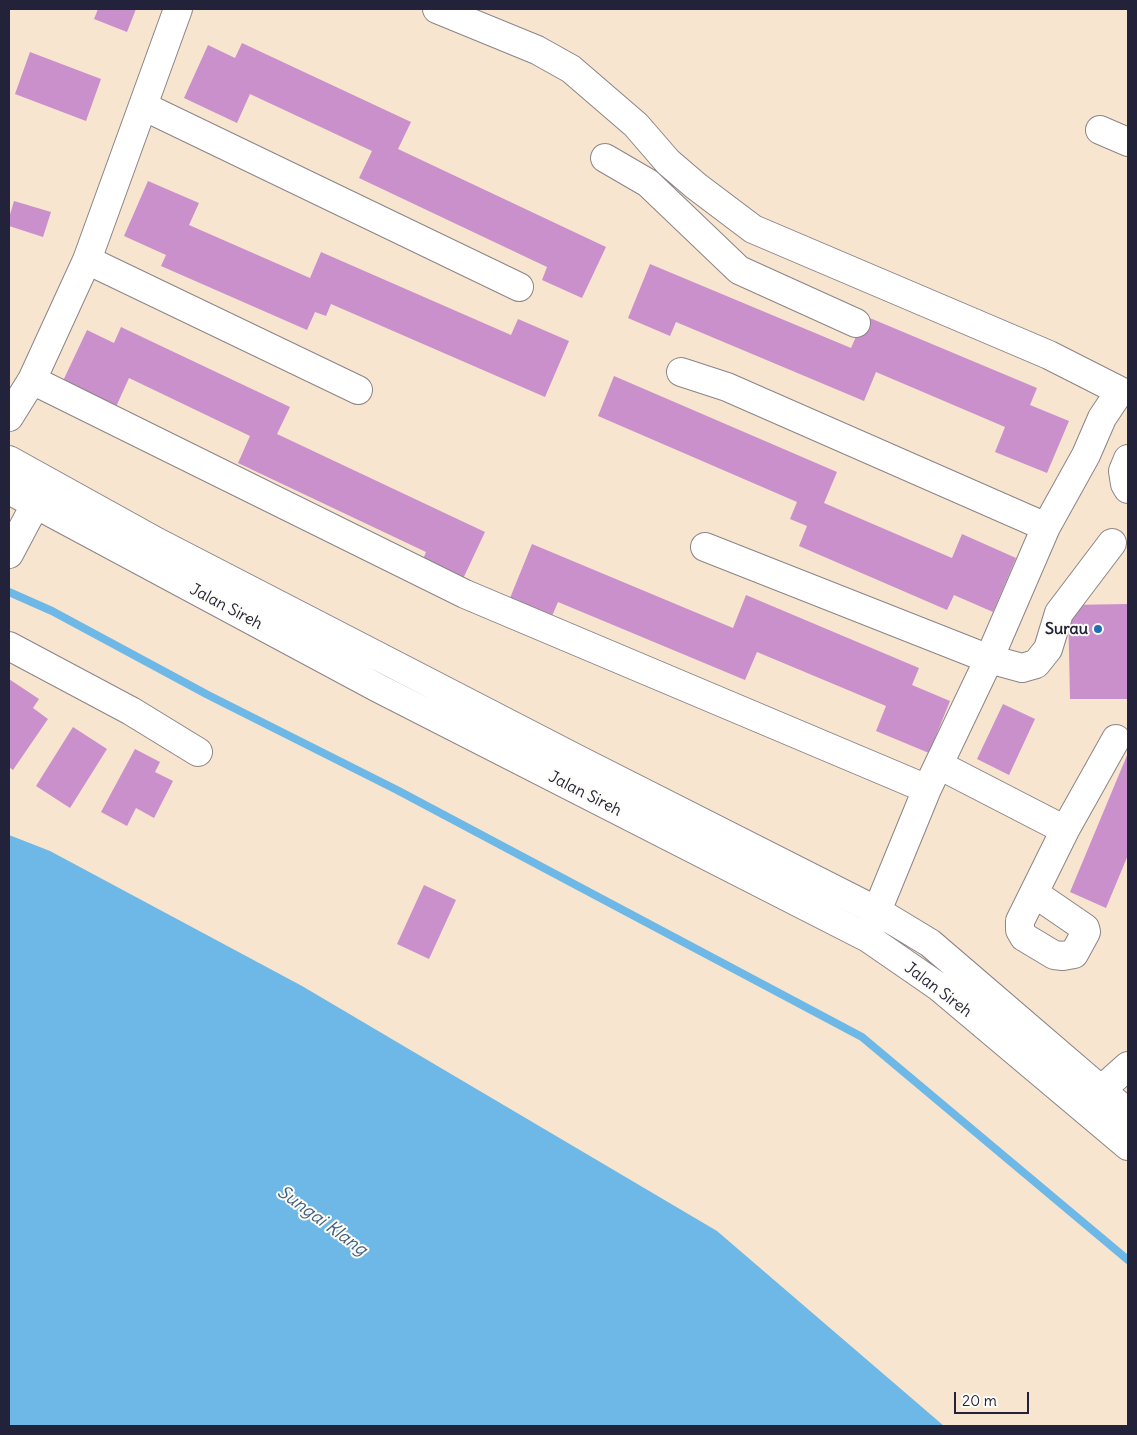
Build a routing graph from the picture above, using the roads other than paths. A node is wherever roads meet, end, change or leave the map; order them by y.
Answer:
1 (178, 9) edge
2 (437, 9) edge
3 (143, 106) junction
4 (1100, 130) dead end
5 (1128, 142) edge
6 (605, 158) dead end
7 (87, 260) junction
8 (519, 287) dead end
9 (856, 322) dead end
10 (681, 372) dead end
11 (32, 380) junction
12 (1124, 387) edge
13 (358, 390) dead end
14 (9, 416) edge
15 (1128, 459) edge
16 (9, 460) edge
17 (1128, 489) edge
18 (9, 490) edge
19 (35, 504) junction
20 (1046, 527) junction
21 (1112, 543) dead end
22 (705, 547) dead end
23 (9, 554) edge
24 (9, 646) edge
25 (989, 660) junction
26 (1116, 739) dead end
27 (198, 752) dead end
28 (939, 765) junction
29 (927, 789) junction
30 (1065, 830) junction
31 (1034, 893) dead end
32 (877, 910) junction
33 (868, 938) junction
34 (1128, 1066) edge
35 (1101, 1090) junction
36 (1128, 1113) edge
37 (1128, 1146) edge

1 - 3 street
2 - 12 street
3 - 7 street
3 - 8 street
4 - 5 street
6 - 9 street
7 - 11 street
7 - 13 street
10 - 20 street
11 - 14 street
11 - 29 street
12 - 20 street
15 - 17 street
16 - 32 street, Jalan Sireh
18 - 19 street, Jalan Sireh
19 - 23 street
19 - 33 street, Jalan Sireh
20 - 25 street
21 - 25 street
22 - 25 street
24 - 27 street
25 - 28 street
26 - 30 street
28 - 29 street
28 - 30 street
29 - 32 street
30 - 31 street
32 - 33 street
32 - 35 street, Jalan Sireh
33 - 37 street, Jalan Sireh
34 - 35 street
35 - 36 street, Jalan Sireh

